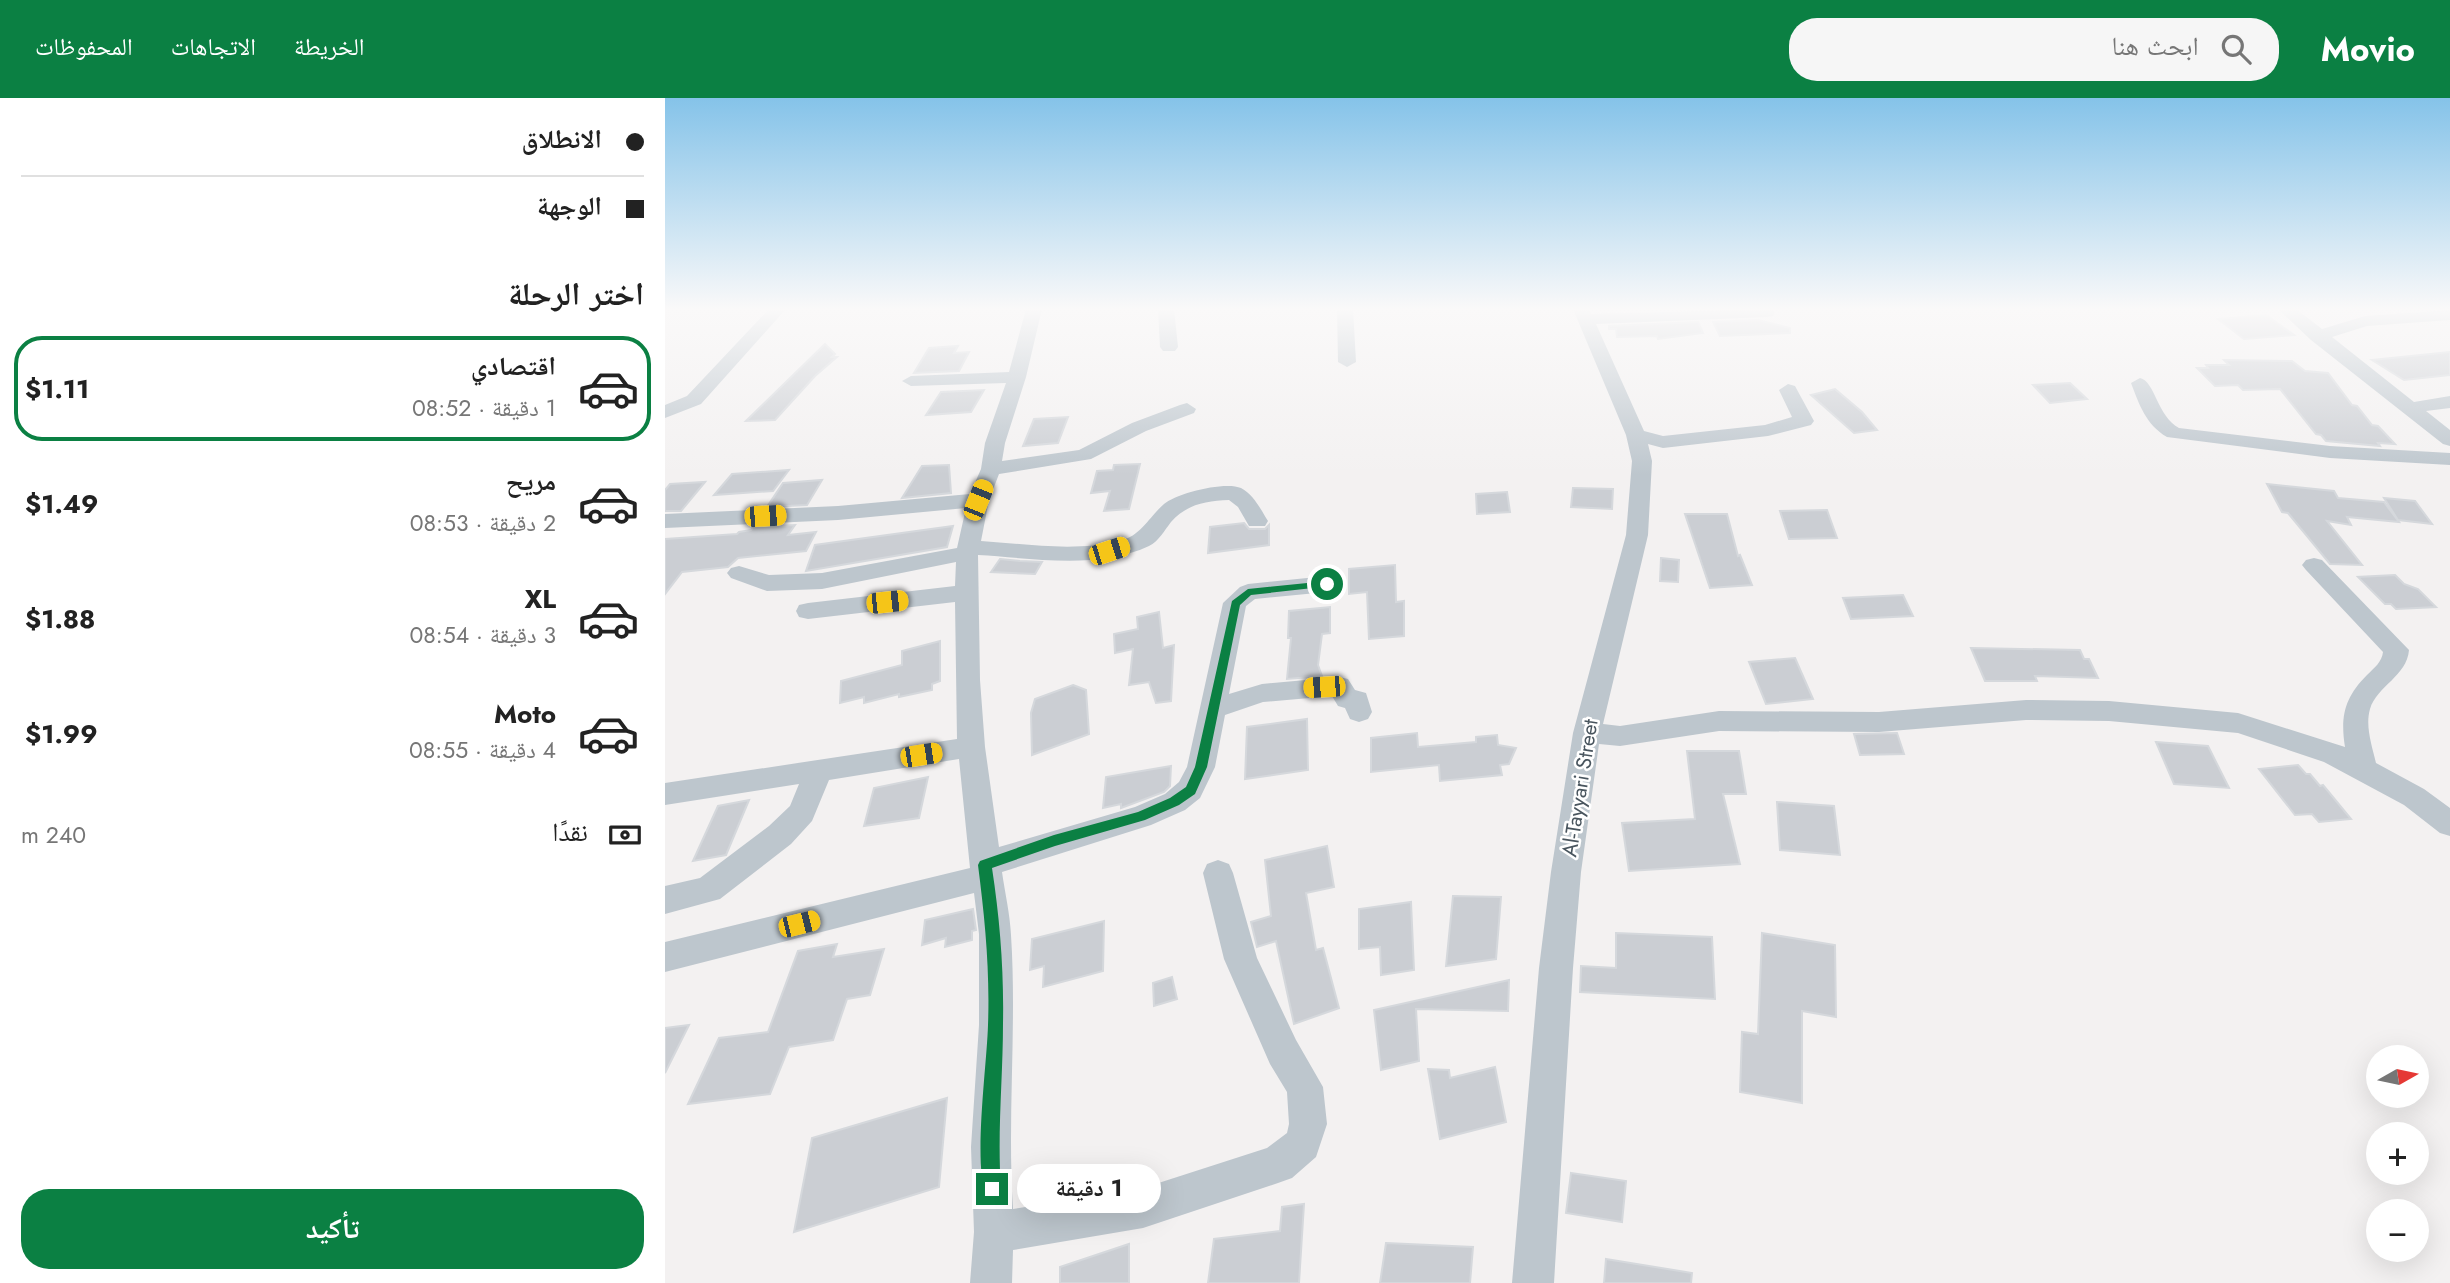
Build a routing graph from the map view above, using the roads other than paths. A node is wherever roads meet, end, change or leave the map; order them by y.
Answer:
1 (727, 364) edge
2 (1020, 364) edge
3 (1604, 364) edge
4 (2354, 364) edge
5 (1017, 377) junction
6 (911, 381) dead end
7 (2140, 383) dead end
8 (1788, 390) dead end
9 (2450, 402) edge
10 (2410, 408) junction
11 (1187, 409) dead end
12 (665, 412) edge
13 (1636, 435) junction
14 (2450, 440) edge
15 (2450, 459) edge
16 (991, 469) junction
17 (978, 500) junction
18 (1257, 521) dead end
19 (665, 522) edge
20 (967, 550) junction
21 (2313, 565) dead end
22 (739, 573) dead end
23 (1327, 584) dead end
24 (965, 593) junction
25 (808, 611) dead end
26 (1213, 709) junction
27 (1359, 712) dead end
28 (1587, 733) junction
29 (971, 747) junction
30 (819, 770) junction
31 (2363, 770) junction
32 (665, 794) edge
33 (2450, 824) edge
34 (985, 871) junction
35 (1218, 873) dead end
36 (665, 900) edge
37 (665, 957) edge
38 (994, 1232) junction
39 (991, 1283) edge
40 (1533, 1283) edge

1 - 12 street
2 - 5 street
3 - 13 street, Al-Tayyari Street
4 - 10 street
5 - 6 street
5 - 16 street
7 - 15 street
8 - 13 street
9 - 10 street
10 - 14 street
11 - 16 street
13 - 28 street, Al-Tayyari Street
16 - 17 street
17 - 19 street
17 - 20 street
18 - 20 street
20 - 22 street
20 - 24 street
21 - 31 street
23 - 26 street
24 - 25 street
24 - 29 street
26 - 27 street
26 - 34 street
28 - 31 street
28 - 40 street, Al-Tayyari Street
29 - 30 street
29 - 34 street
30 - 32 street
30 - 36 street
31 - 33 street
34 - 37 street
34 - 38 street
35 - 38 street
38 - 39 street

